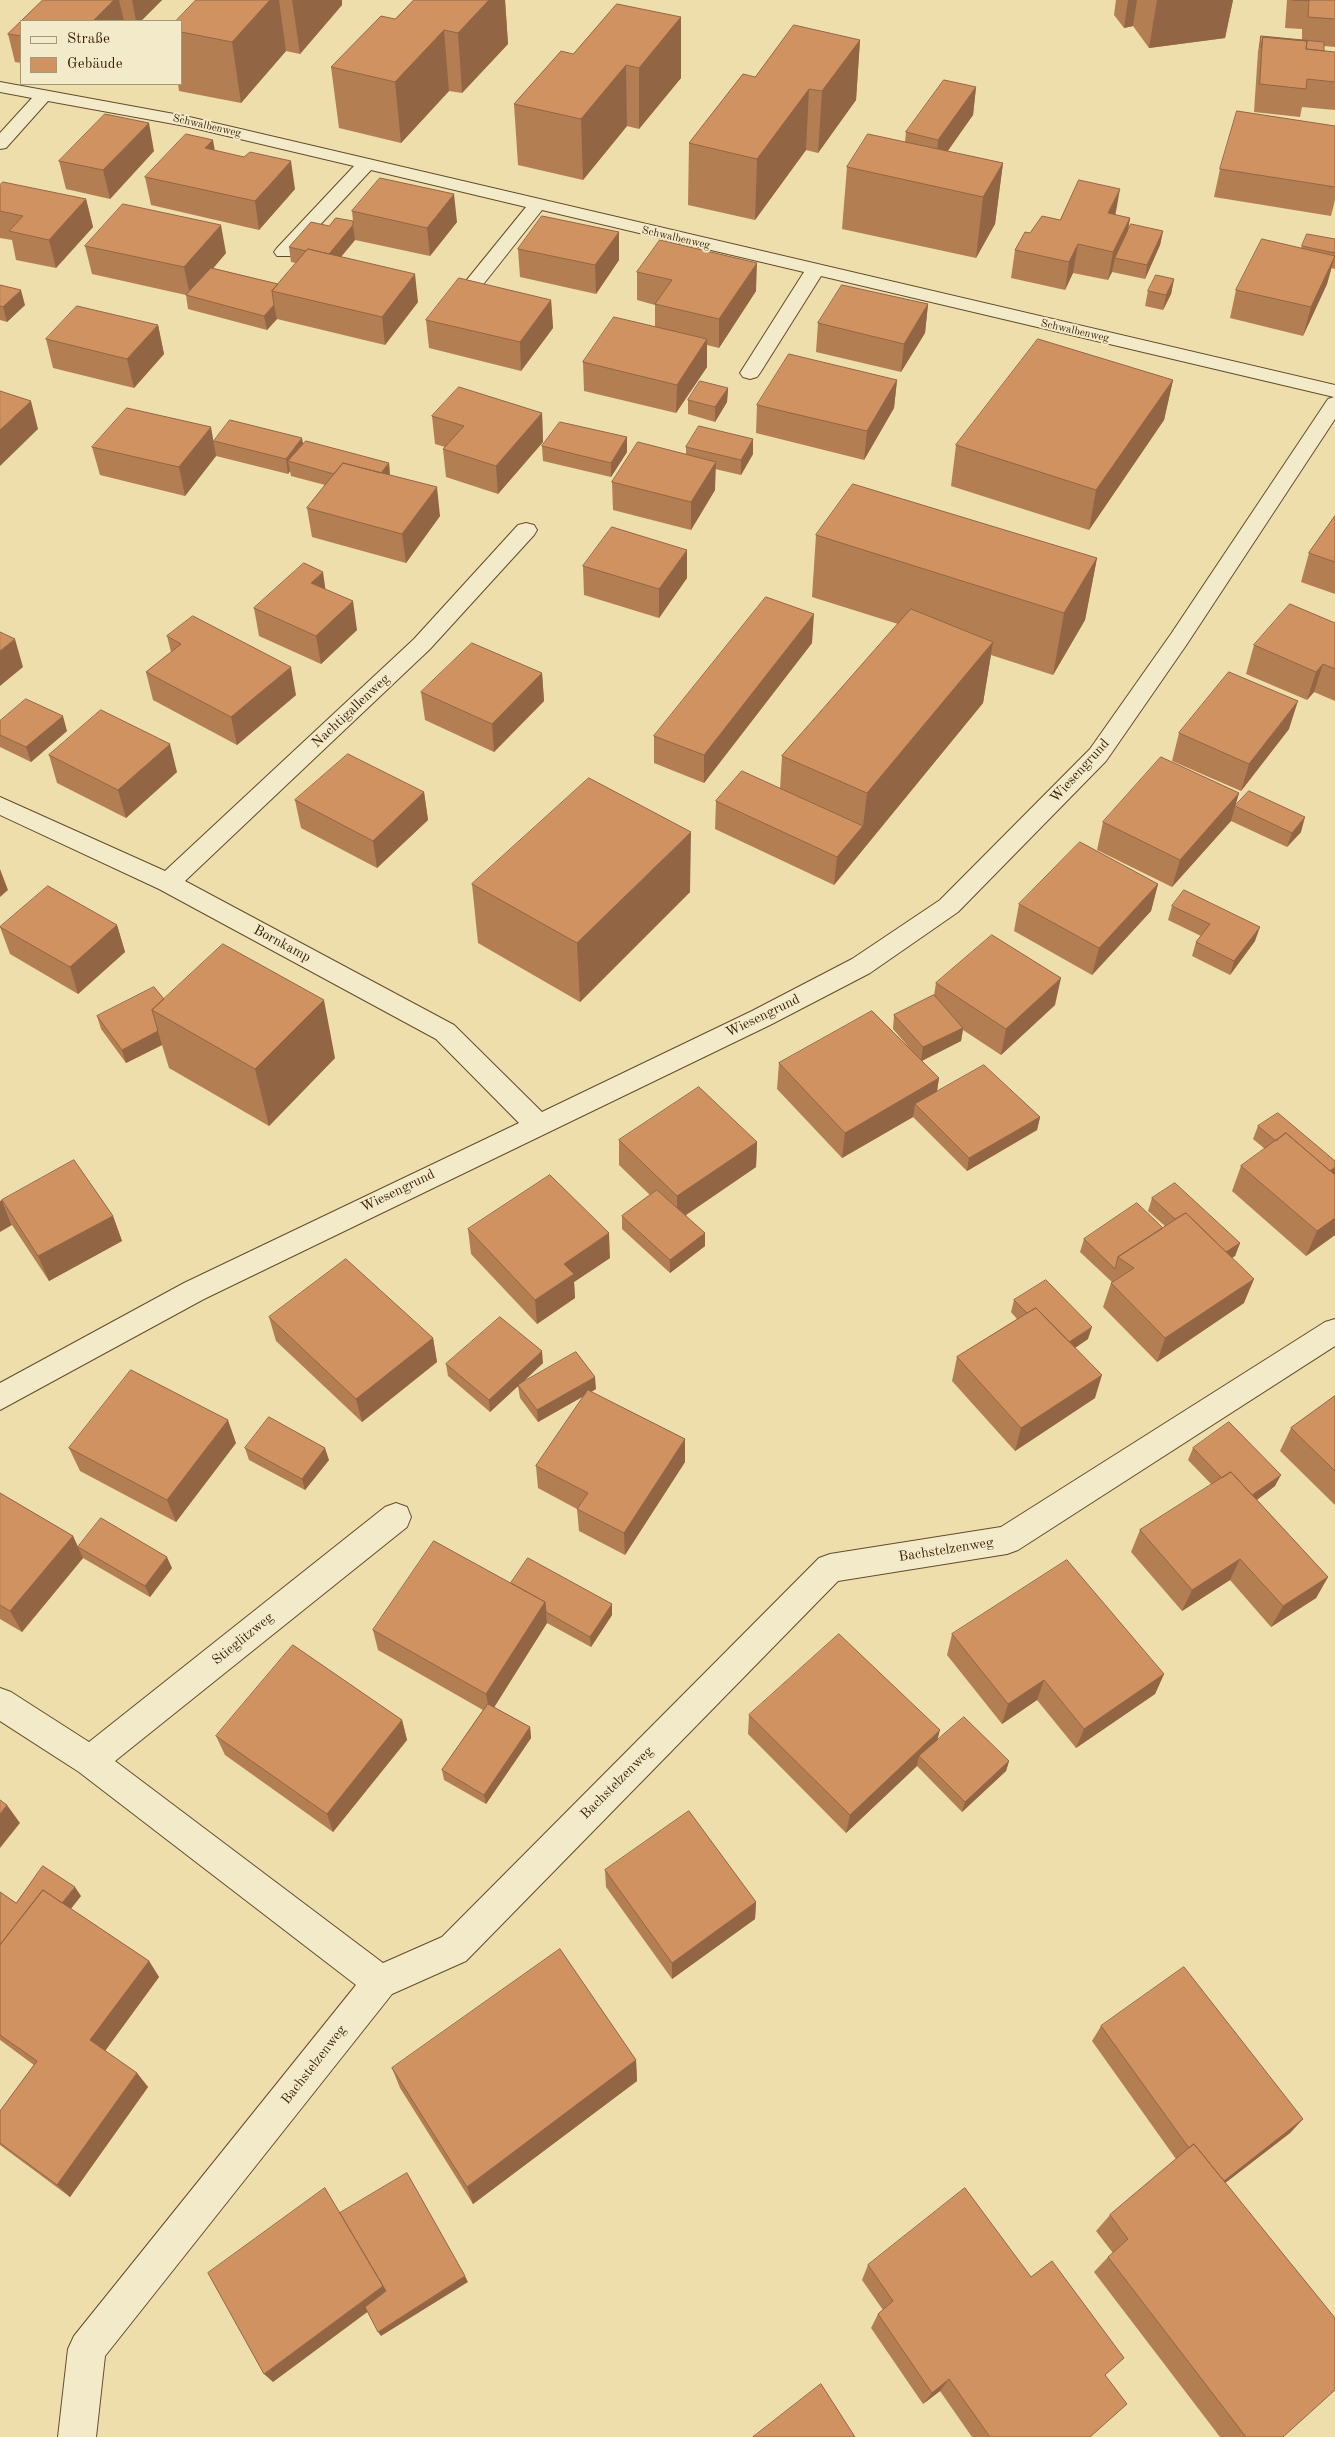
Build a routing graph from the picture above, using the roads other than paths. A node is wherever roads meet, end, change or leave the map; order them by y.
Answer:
1 (0, 87) edge
2 (45, 94) junction
3 (0, 144) edge
4 (367, 163) junction
5 (537, 205) junction
6 (284, 252) dead end
7 (815, 270) junction
8 (467, 292) edge
9 (750, 373) dead end
10 (1335, 391) edge
11 (1335, 403) edge
12 (526, 530) dead end
13 (0, 805) edge
14 (168, 883) junction
15 (537, 1124) junction
16 (1335, 1330) edge
17 (0, 1397) edge
18 (396, 1518) dead end
19 (0, 1703) edge
20 (90, 1761) junction
21 (380, 1982) junction
22 (77, 2437) edge

1 - 2 street, Schwalbenweg
2 - 3 street
2 - 4 street, Schwalbenweg
4 - 5 street, Schwalbenweg
4 - 6 street
5 - 7 street, Schwalbenweg
5 - 8 street
7 - 9 street
7 - 10 street, Schwalbenweg
11 - 15 street, Wiesengrund
12 - 14 street, Nachtigallenweg
13 - 14 street, Bornkamp
14 - 15 street, Bornkamp
15 - 17 street, Wiesengrund
16 - 21 street, Bachstelzenweg
18 - 20 street, Stieglitzweg
19 - 20 street
20 - 21 street
21 - 22 street, Bachstelzenweg

